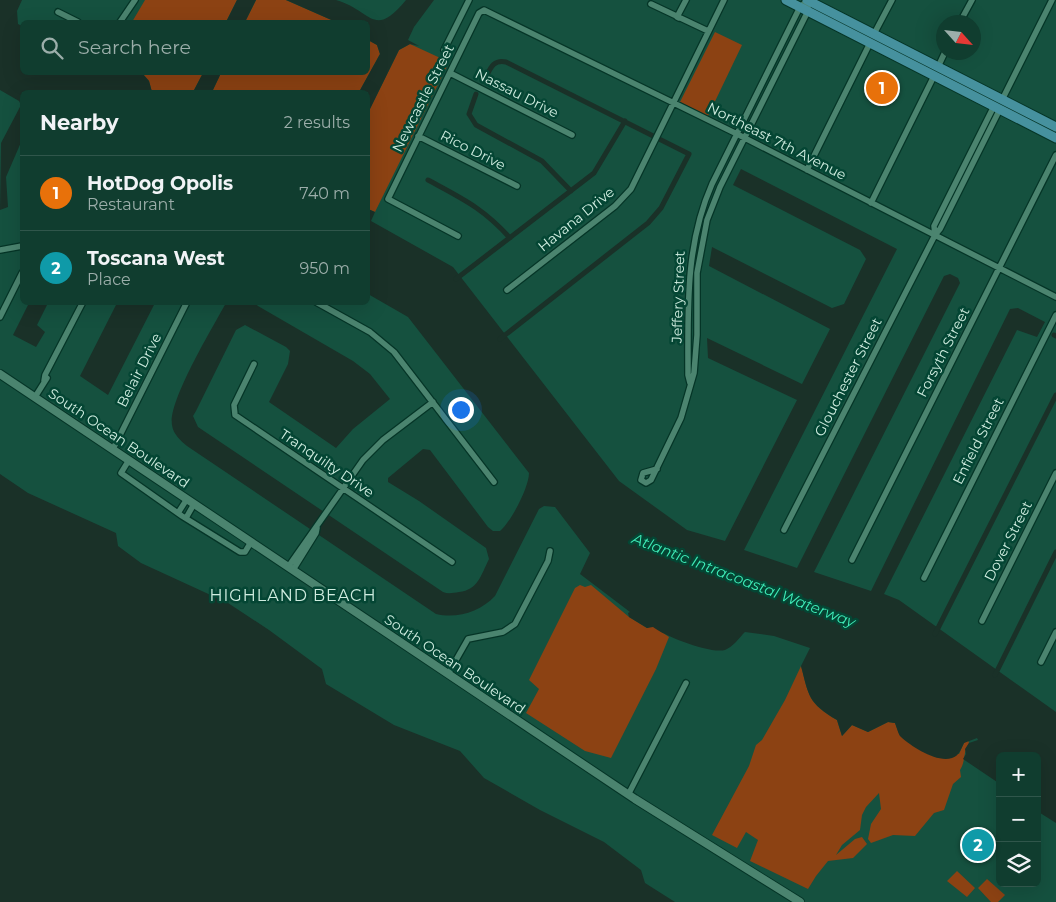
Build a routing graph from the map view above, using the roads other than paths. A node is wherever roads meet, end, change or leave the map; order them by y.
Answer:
1 (135, 0) edge
2 (469, 0) edge
3 (686, 0) edge
4 (724, 0) edge
5 (786, 0) edge
6 (808, 0) edge
7 (892, 0) edge
8 (972, 0) edge
9 (1052, 0) edge
10 (651, 4) dead end
11 (804, 9) junction
12 (484, 10) joint
13 (58, 12) dead end
14 (964, 15) edge
15 (677, 18) junction
16 (74, 20) edge
17 (121, 20) edge
18 (708, 31) dead end
19 (872, 39) junction
20 (783, 41) junction
21 (791, 45) junction
22 (444, 50) dead end
23 (941, 60) edge
24 (936, 71) junction
25 (450, 73) junction
26 (674, 103) junction
27 (999, 105) junction
28 (1056, 127) edge
29 (737, 134) junction
30 (572, 135) dead end
31 (418, 136) junction
32 (744, 138) junction
33 (1056, 138) edge
34 (1056, 155) edge
35 (807, 170) junction
36 (517, 186) dead end
37 (871, 202) junction
38 (703, 207) junction
39 (711, 210) junction
40 (935, 235) junction
41 (458, 236) dead end
42 (20, 246) edge
43 (0, 250) edge
44 (999, 268) junction
45 (20, 277) edge
46 (507, 290) dead end
47 (1056, 297) edge
48 (82, 305) edge
49 (185, 305) edge
50 (321, 305) edge
51 (1056, 315) edge
52 (0, 317) edge
53 (254, 364) dead end
54 (0, 374) edge
55 (690, 382) junction
56 (35, 397) junction
57 (433, 402) junction
58 (113, 449) junction
59 (128, 460) junction
60 (657, 469) dead end
61 (1056, 473) edge
62 (494, 482) dead end
63 (343, 488) junction
64 (187, 499) junction
65 (194, 504) junction
66 (178, 513) junction
67 (186, 518) junction
68 (784, 530) dead end
69 (251, 542) junction
70 (550, 551) dead end
71 (852, 560) dead end
72 (452, 562) dead end
73 (290, 568) junction
74 (924, 578) dead end
75 (982, 621) dead end
76 (1056, 632) edge
77 (1041, 662) dead end
78 (448, 674) junction
79 (686, 683) dead end
80 (628, 795) junction
81 (800, 902) edge

1 - 17 street
2 - 22 street
3 - 15 street
4 - 26 street, Havana Drive
5 - 11 main road
6 - 11 street, Jeffery Street
6 - 19 main road
7 - 19 street
8 - 14 street
9 - 27 street, Glouchester Street
10 - 15 street
11 - 19 main road
11 - 20 street, Jeffery Street
11 - 21 street, Jeffery Street
12 - 25 street, Newcastle Street
12 - 26 street, Northeast 7th Avenue
13 - 16 street
15 - 18 street
19 - 24 main road
19 - 35 street
20 - 21 street
20 - 29 street, Jeffery Street
21 - 32 street, Jeffery Street
23 - 24 street
24 - 27 main road
24 - 27 main road
24 - 37 street
25 - 30 street, Nassau Drive
25 - 31 street, Newcastle Street
26 - 29 street, Northeast 7th Avenue
26 - 46 street, Havana Drive
27 - 28 main road
27 - 33 main road
27 - 40 street, Glouchester Street
29 - 32 street, Northeast 7th Avenue
29 - 38 street, Jeffery Street
31 - 36 street, Rico Drive
31 - 41 street, Newcastle Street
32 - 35 street, Northeast 7th Avenue
32 - 39 street, Jeffery Street
34 - 44 street, Forsyth Street
35 - 37 street, Northeast 7th Avenue
37 - 40 street, Northeast 7th Avenue
38 - 39 street
38 - 55 street, Jeffery Street
39 - 55 street, Jeffery Street
40 - 44 street, Northeast 7th Avenue
40 - 68 street, Glouchester Street
42 - 43 street
44 - 47 street, Northeast 7th Avenue
44 - 71 street, Forsyth Street
45 - 52 street
48 - 56 street
49 - 58 street, Belair Drive
50 - 57 street
51 - 74 street, Enfield Street
53 - 63 street, Tranquilty Drive
54 - 56 main road, South Ocean Boulevard
55 - 60 street, Jeffery Street
56 - 58 main road, South Ocean Boulevard
57 - 62 street
57 - 63 street
58 - 59 main road, South Ocean Boulevard
59 - 64 main road, South Ocean Boulevard
59 - 66 street
61 - 75 street, Dover Street
63 - 72 street, Tranquilty Drive
63 - 73 street
64 - 65 main road, South Ocean Boulevard
64 - 66 street
65 - 67 street
65 - 69 main road, South Ocean Boulevard
66 - 67 street
67 - 69 street
69 - 73 main road, South Ocean Boulevard
70 - 78 street
73 - 78 main road, South Ocean Boulevard
76 - 77 street
78 - 80 main road, South Ocean Boulevard
79 - 80 street
80 - 81 main road, South Ocean Boulevard

